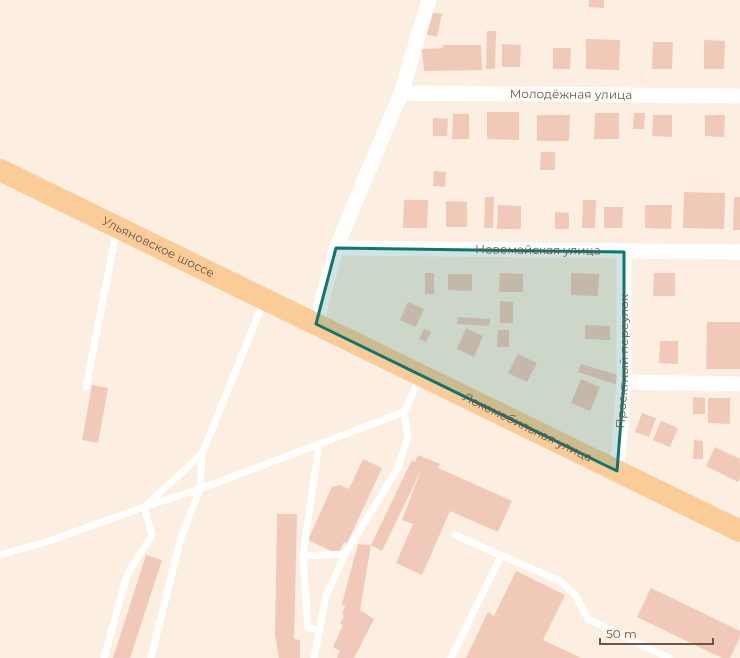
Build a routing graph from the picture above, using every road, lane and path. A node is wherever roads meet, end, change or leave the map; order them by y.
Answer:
1 (429, 0) edge
2 (401, 93) junction
3 (740, 96) edge
4 (0, 170) edge
5 (117, 227) junction
6 (336, 248) junction
7 (624, 252) junction
8 (740, 252) edge
9 (265, 299) junction
10 (316, 324) junction
11 (421, 375) junction
12 (624, 382) junction
13 (740, 384) edge
14 (86, 387) dead end
15 (404, 412) junction
16 (319, 444) junction
17 (202, 454) junction
18 (617, 471) junction
19 (200, 489) junction
20 (144, 507) junction
21 (740, 531) edge
22 (455, 535) dead end
23 (345, 554) junction
24 (0, 555) edge
25 (303, 556) junction
26 (501, 556) junction
27 (319, 631) junction
28 (104, 658) edge
29 (151, 658) edge
30 (314, 658) edge
31 (451, 658) edge
32 (669, 658) edge

1 - 2 street
2 - 3 street, Молодёжная улица
2 - 6 street
4 - 5 main road, Ульяновское шоссе
5 - 9 main road, Ульяновское шоссе
5 - 14 lane
6 - 7 street, Новомайская улица
6 - 10 street
7 - 8 street, Новомайская улица
7 - 12 street, Проектный переулок
9 - 10 main road, Ульяновское шоссе
9 - 17 lane
10 - 11 main road, Локомобильная улица
11 - 15 lane
11 - 18 main road, Локомобильная улица
12 - 13 street
12 - 18 street, Проектный переулок
15 - 16 lane
15 - 23 lane
16 - 19 lane
16 - 25 lane
17 - 19 lane
17 - 20 lane
18 - 21 main road, Локомобильная улица
19 - 20 lane
19 - 29 lane
20 - 24 lane
20 - 28 lane
22 - 26 lane
23 - 25 lane
23 - 27 lane
25 - 27 lane
26 - 31 lane
26 - 32 lane
27 - 30 lane

